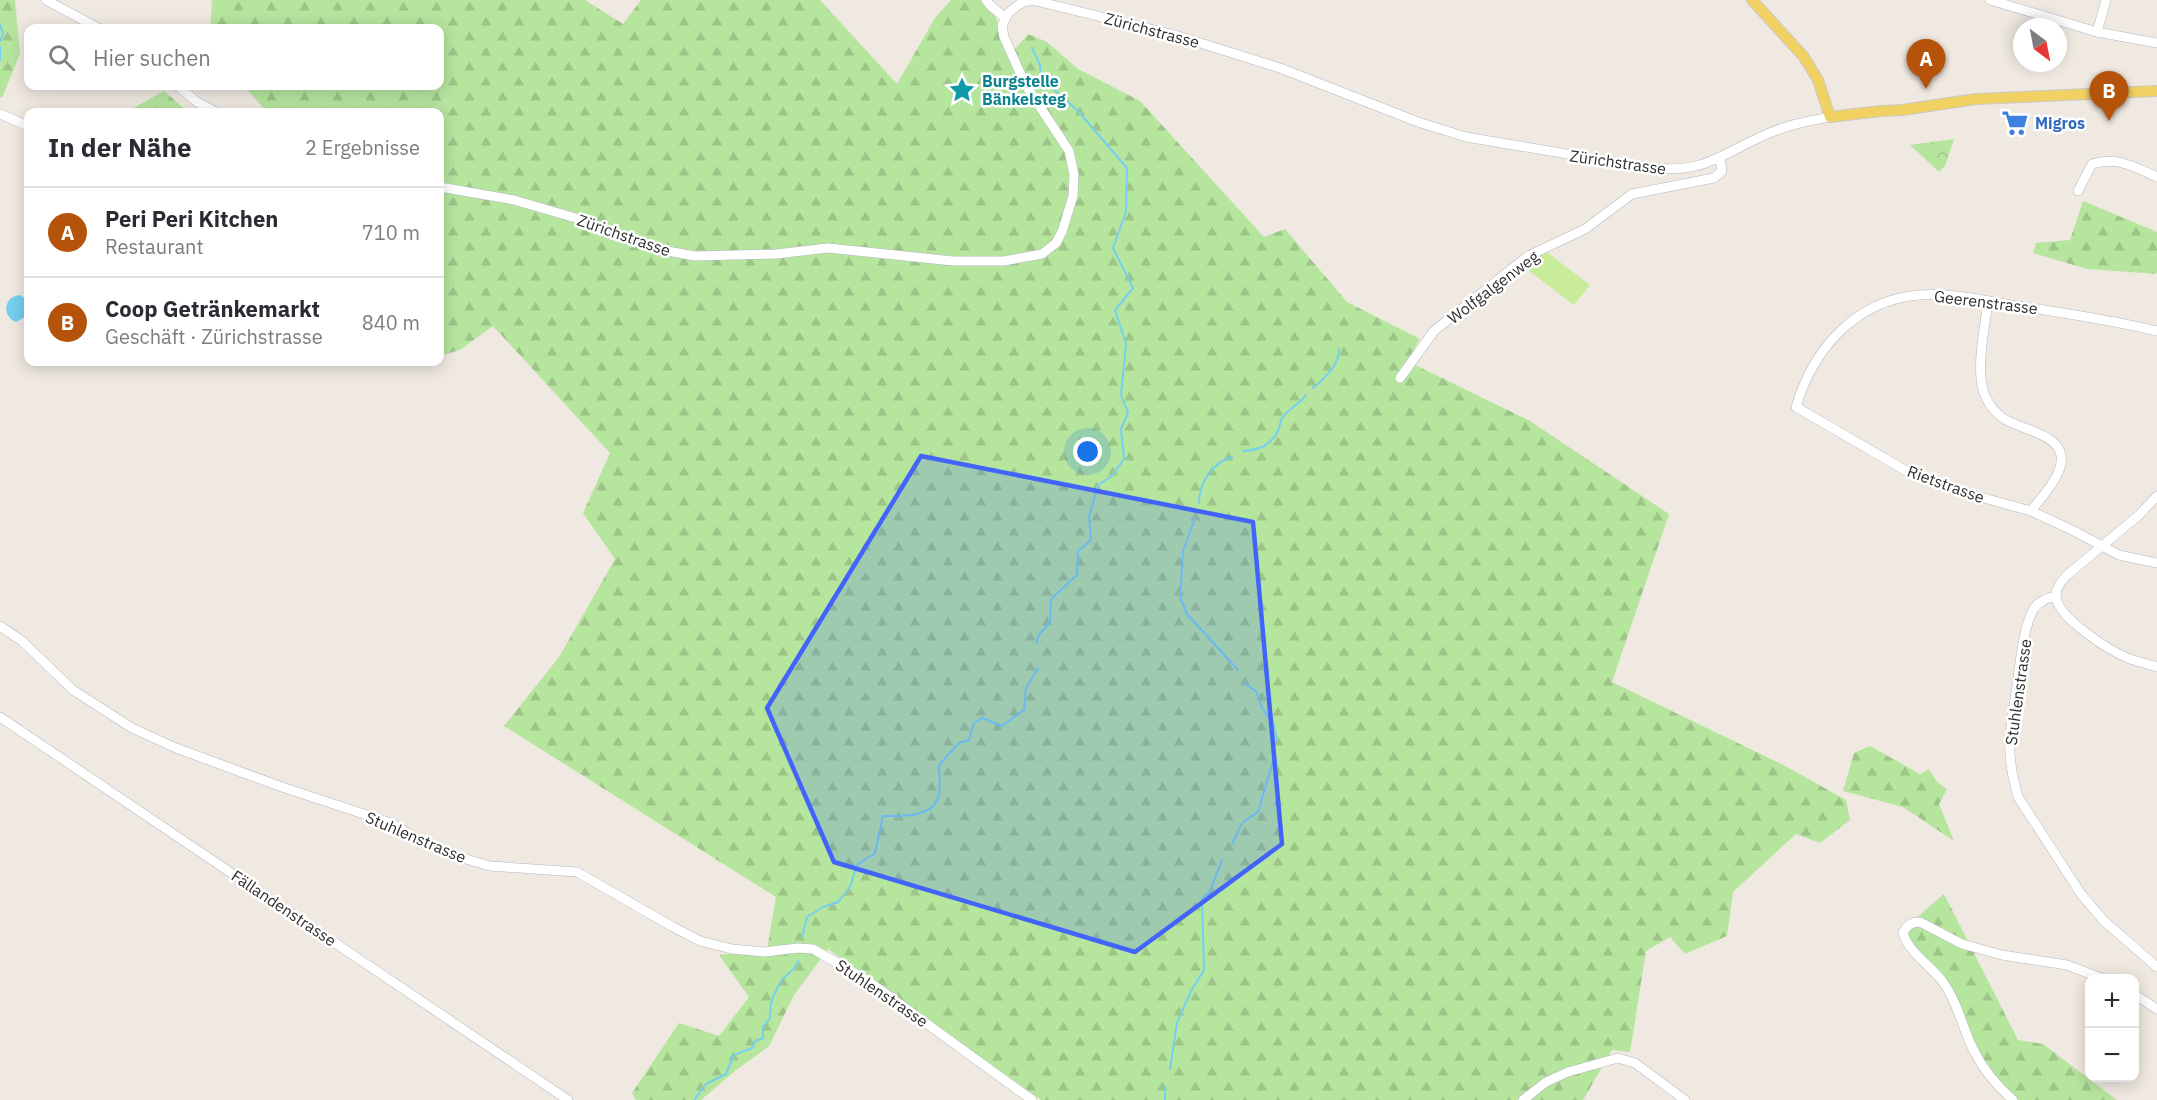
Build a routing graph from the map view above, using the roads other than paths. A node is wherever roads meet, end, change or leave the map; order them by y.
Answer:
1 (46, 0) edge
2 (986, 0) edge
3 (1752, 0) edge
4 (1990, 0) edge
5 (2106, 0) edge
6 (2004, 2) edge
7 (1005, 18) junction
8 (91, 24) edge
9 (2097, 32) junction
10 (2157, 43) edge
11 (183, 90) edge
12 (2157, 91) edge
13 (208, 108) edge
14 (0, 114) edge
15 (1830, 117) junction
16 (24, 124) edge
17 (1720, 159) junction
18 (2157, 177) edge
19 (444, 189) edge
20 (2078, 191) dead end
21 (1988, 302) junction
22 (2157, 331) edge
23 (1400, 378) dead end
24 (1796, 407) joint
25 (2157, 496) edge
26 (2031, 511) junction
27 (2102, 546) junction
28 (2157, 563) edge
29 (2056, 596) junction
30 (0, 626) edge
31 (2157, 667) edge
32 (0, 717) edge
33 (2157, 968) edge
34 (2091, 974) edge
35 (2139, 997) edge
36 (2157, 1009) edge
37 (568, 1100) edge
38 (1032, 1100) edge
39 (1523, 1100) edge
40 (1685, 1100) edge
41 (2013, 1100) edge

1 - 8 street
2 - 7 street
3 - 15 main road
4 - 6 street
5 - 9 street
6 - 9 street
7 - 17 street, Zürichstrasse
7 - 19 street, Zürichstrasse
9 - 10 street
11 - 13 street
12 - 15 main road, Zürichstrasse
14 - 16 street
15 - 17 street, Zürichstrasse
17 - 23 street, Wolfgalgenweg
18 - 20 street
21 - 22 street, Geerenstrasse
21 - 24 street, Geerenstrasse
21 - 26 street
24 - 26 street, Rietstrasse
25 - 27 street, Stuhlenstrasse
26 - 27 street, Rietstrasse
27 - 28 street, Rietstrasse
27 - 29 street, Stuhlenstrasse
29 - 31 street
29 - 33 street, Stuhlenstrasse
30 - 38 street, Stuhlenstrasse
32 - 37 street, Fällandenstrasse
34 - 41 street
35 - 36 street
39 - 40 street

